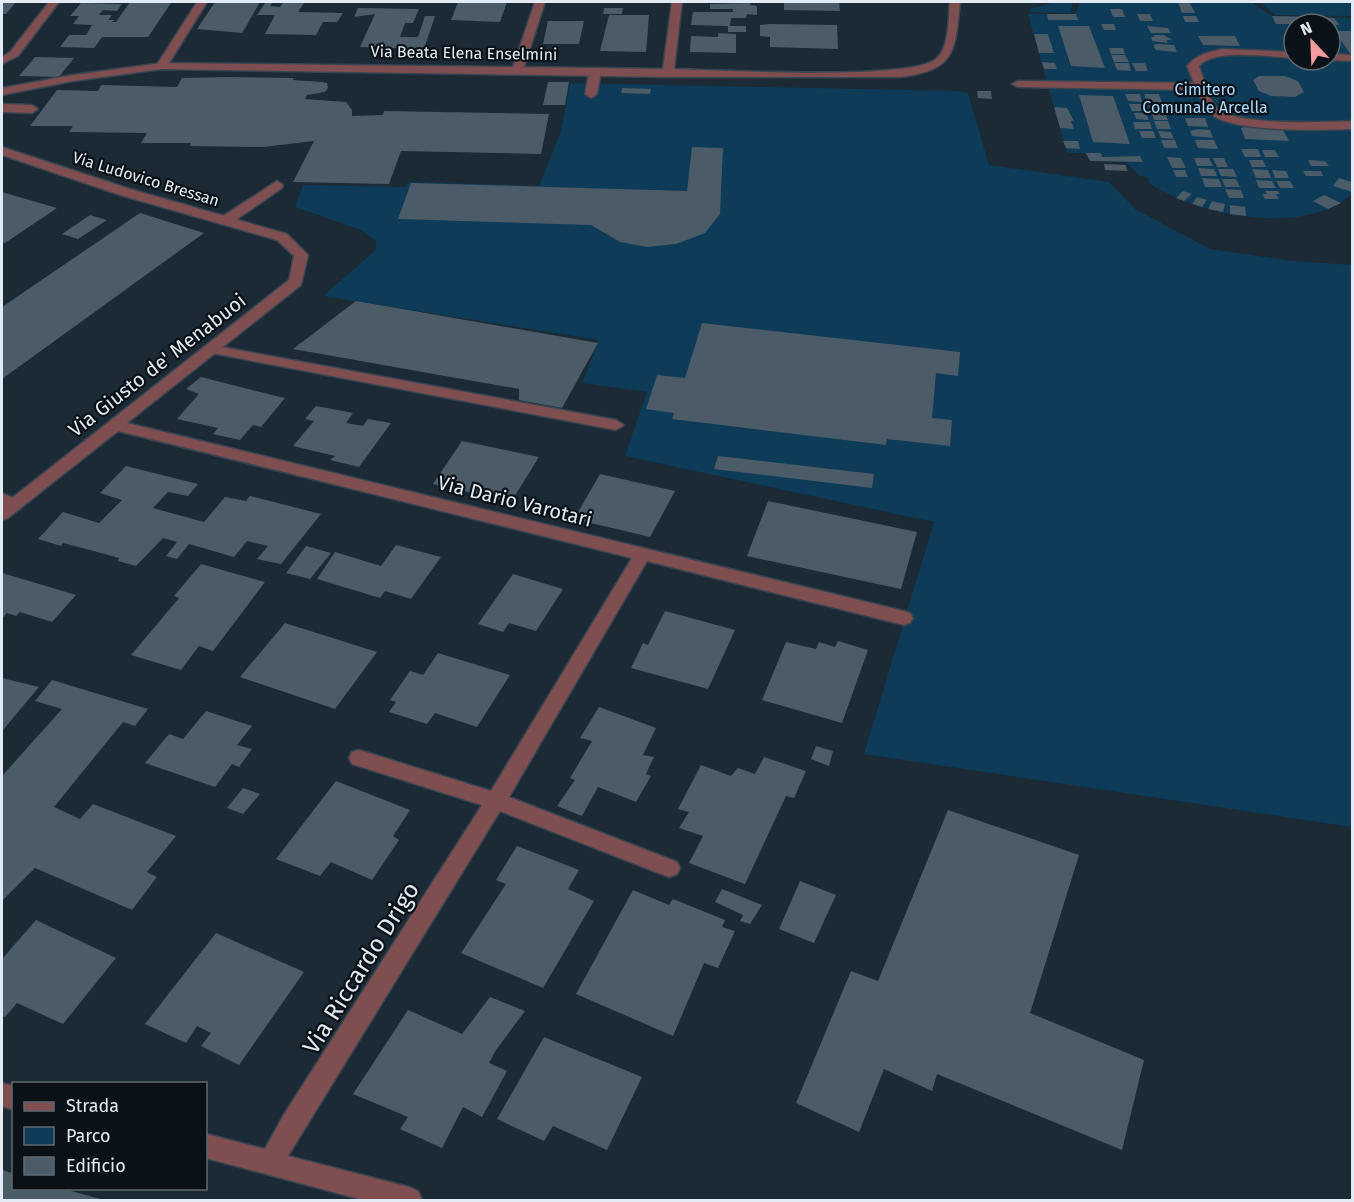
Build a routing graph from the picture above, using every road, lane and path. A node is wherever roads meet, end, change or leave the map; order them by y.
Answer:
1 (54, 2) edge
2 (202, 2) edge
3 (540, 2) edge
4 (676, 2) edge
5 (955, 2) edge
6 (1282, 56) edge
7 (2, 61) edge
8 (162, 66) junction
9 (517, 70) junction
10 (595, 72) junction
11 (668, 74) junction
12 (1018, 84) dead end
13 (1201, 87) junction
14 (7, 91) edge
15 (591, 94) dead end
16 (2, 108) edge
17 (32, 109) dead end
18 (1353, 125) edge
19 (2, 151) edge
20 (277, 185) dead end
21 (225, 221) junction
22 (282, 237) joint
23 (212, 349) junction
24 (115, 425) junction
25 (616, 425) dead end
26 (6, 506) edge
27 (643, 554) junction
28 (904, 618) dead end
29 (359, 758) dead end
30 (496, 801) junction
31 (669, 868) dead end
32 (207, 1146) edge
33 (271, 1163) junction
34 (409, 1200) edge

1 - 7 street
2 - 8 street
3 - 9 street
4 - 11 street
5 - 11 street, Via Beata Elena Enselmini
6 - 13 street
8 - 9 street, Via Beata Elena Enselmini
8 - 14 street, Via Beata Elena Enselmini
9 - 10 street, Via Beata Elena Enselmini
10 - 11 street, Via Beata Elena Enselmini
10 - 15 street
12 - 13 street
13 - 18 street
16 - 17 street
19 - 21 street, Via Ludovico Bressan
20 - 21 street
21 - 22 street, Via Ludovico Bressan
22 - 23 street, Via Giusto de' Menabuoi
23 - 24 street, Via Giusto de' Menabuoi
23 - 25 street
24 - 26 street, Via Giusto de' Menabuoi
24 - 27 street, Via Dario Varotari
27 - 28 street, Via Dario Varotari
27 - 30 street, Via Riccardo Drigo
29 - 30 street
30 - 31 street
30 - 33 street, Via Riccardo Drigo
32 - 33 street
33 - 34 street

